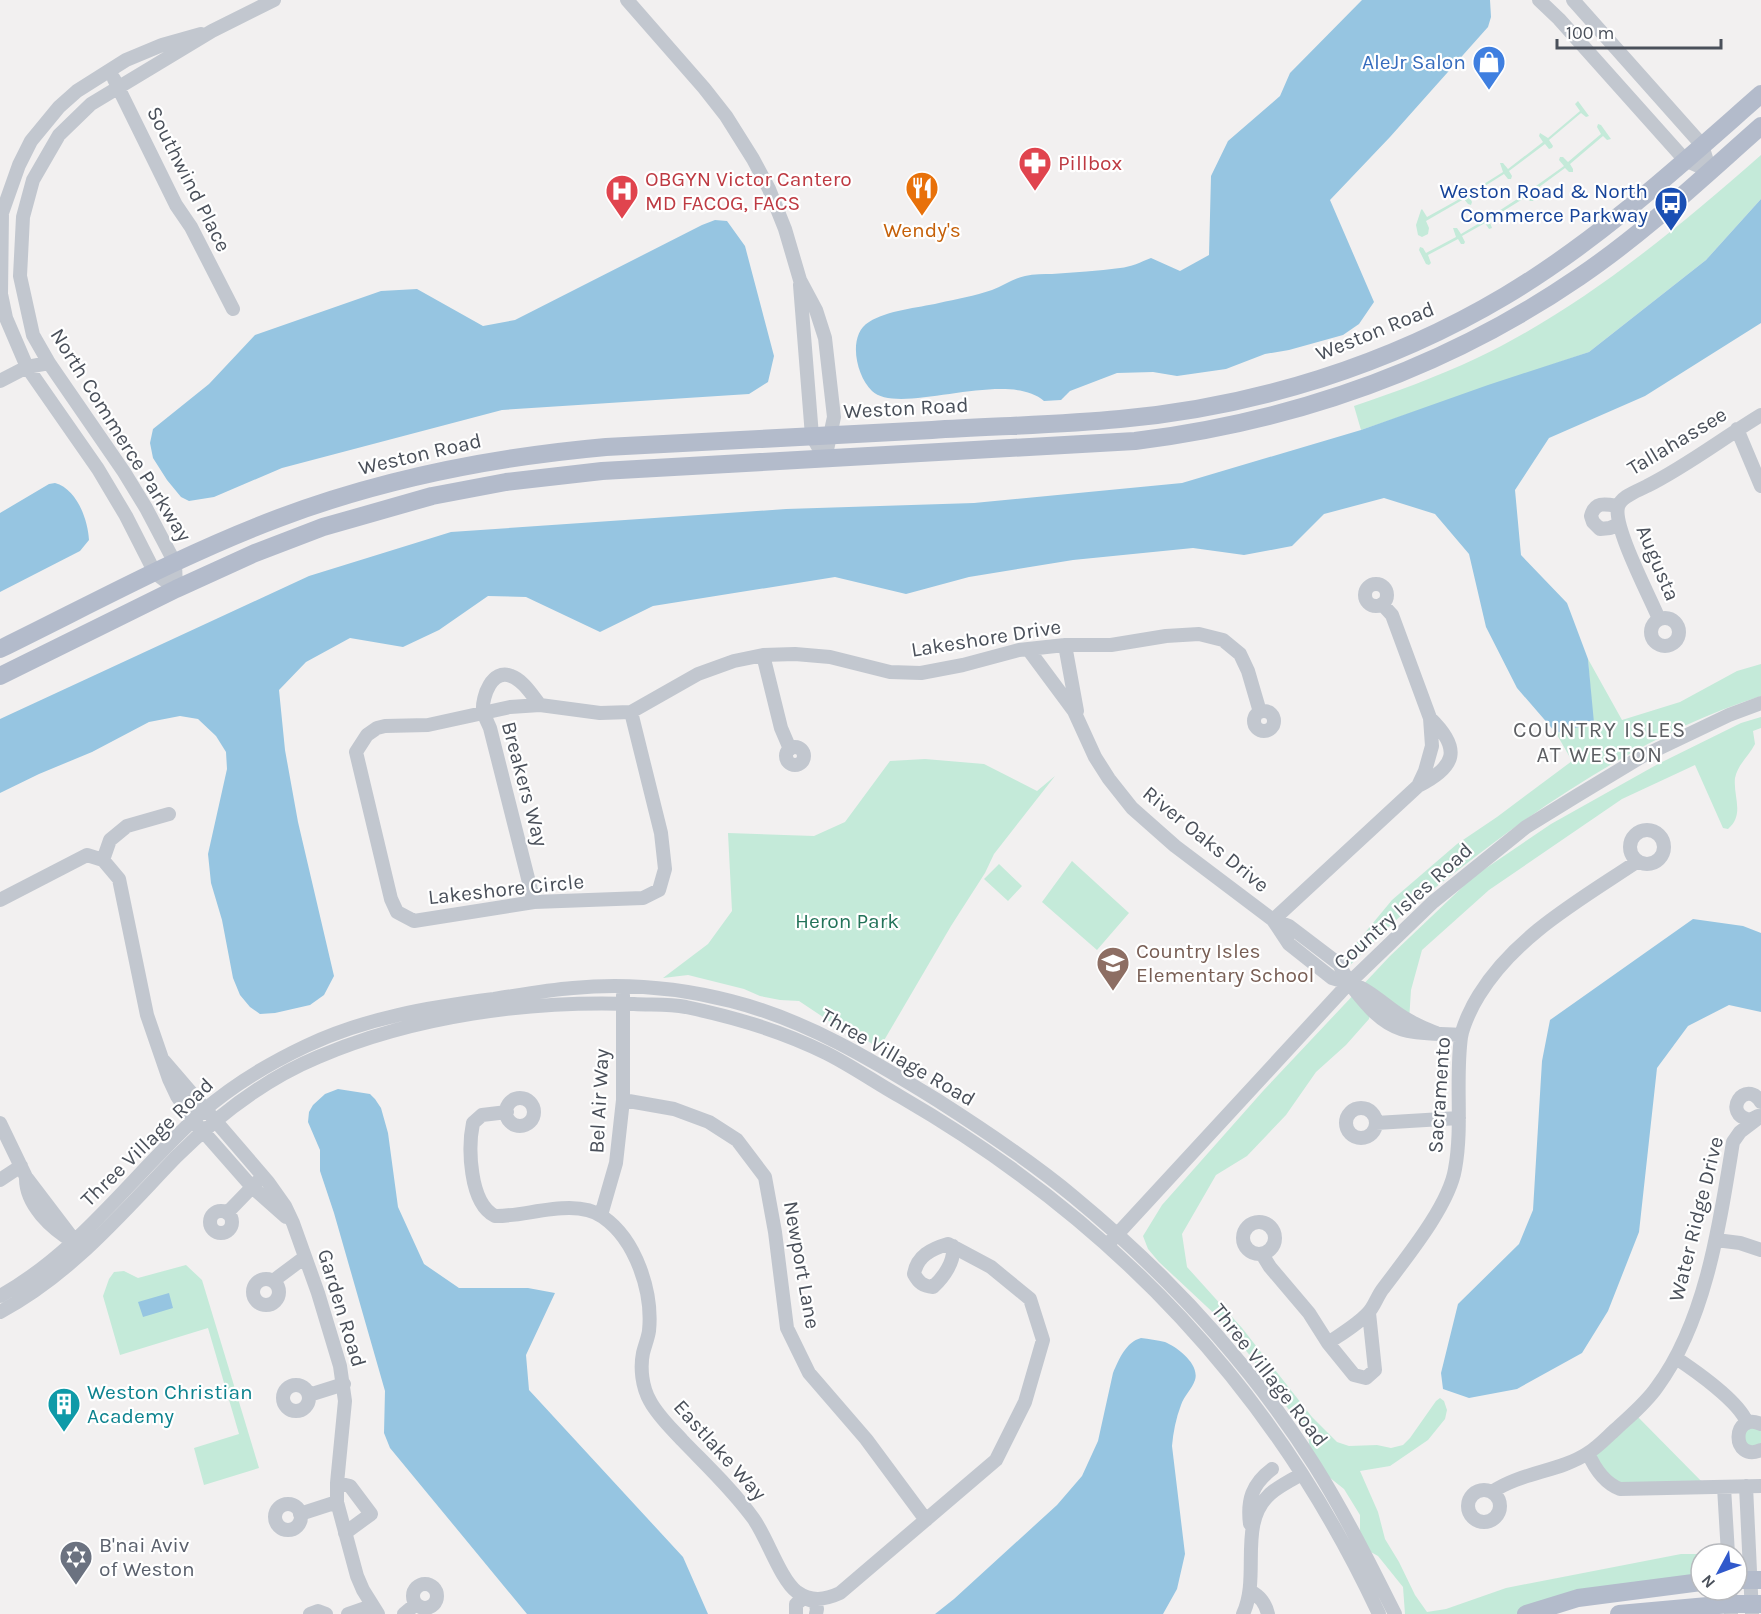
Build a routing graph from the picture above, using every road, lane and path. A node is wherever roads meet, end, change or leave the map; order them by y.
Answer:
1 (274, 0) edge
2 (627, 0) edge
3 (1539, 0) edge
4 (1573, 0) edge
5 (212, 31) junction
6 (109, 69) junction
7 (118, 87) junction
8 (1761, 94) edge
9 (1761, 126) edge
10 (1702, 145) junction
11 (1685, 160) junction
12 (1710, 171) junction
13 (1, 213) edge
14 (23, 217) junction
15 (800, 280) junction
16 (233, 309) dead end
17 (49, 363) junction
18 (27, 367) junction
19 (0, 381) edge
20 (1761, 415) edge
21 (1737, 429) junction
22 (821, 436) junction
23 (825, 459) junction
24 (1761, 486) edge
25 (1618, 506) junction
26 (1619, 524) junction
27 (175, 563) junction
28 (155, 573) junction
29 (176, 589) junction
30 (1382, 604) dead end
31 (1659, 619) dead end
32 (1065, 645) junction
33 (0, 649) edge
34 (1028, 649) junction
35 (763, 656) junction
36 (0, 676) edge
37 (1761, 703) edge
38 (540, 705) junction
39 (483, 711) junction
40 (631, 712) junction
41 (1260, 712) dead end
42 (1430, 718) junction
43 (1081, 724) junction
44 (367, 735) joint
45 (789, 749) dead end
46 (1418, 786) junction
47 (169, 814) dead end
48 (103, 860) junction
49 (1638, 861) dead end
50 (0, 900) edge
51 (534, 903) junction
52 (1273, 920) junction
53 (1349, 983) junction
54 (623, 986) junction
55 (623, 1004) junction
56 (1461, 1035) junction
57 (164, 1061) junction
58 (623, 1100) junction
59 (1761, 1102) edge
60 (205, 1110) junction
61 (507, 1112) dead end
62 (1760, 1114) edge
63 (1460, 1118) junction
64 (194, 1121) junction
65 (215, 1122) junction
66 (0, 1123) edge
67 (1376, 1123) dead end
68 (203, 1132) junction
69 (23, 1171) junction
70 (263, 1177) junction
71 (0, 1180) edge
72 (252, 1187) junction
73 (227, 1213) dead end
74 (601, 1215) junction
75 (293, 1223) junction
76 (1113, 1239) junction
77 (1716, 1240) junction
78 (74, 1242) junction
79 (953, 1246) dead end
80 (1761, 1250) edge
81 (84, 1252) junction
82 (1262, 1254) dead end
83 (305, 1257) junction
84 (273, 1281) dead end
85 (0, 1296) edge
86 (0, 1312) edge
87 (1369, 1312) junction
88 (1328, 1343) junction
89 (1676, 1358) junction
90 (344, 1384) junction
91 (309, 1395) dead end
92 (1754, 1423) edge
93 (1303, 1449) junction
94 (1761, 1450) edge
95 (1588, 1453) junction
96 (1272, 1469) dead end
97 (1302, 1473) junction
98 (337, 1483) junction
99 (1746, 1486) junction
100 (1761, 1486) edge
101 (1724, 1487) junction
102 (1492, 1492) dead end
103 (337, 1502) junction
104 (300, 1514) dead end
105 (926, 1520) junction
106 (345, 1533) junction
107 (1252, 1541) junction
108 (1727, 1542) edge
109 (1748, 1542) edge
110 (1749, 1580) edge
111 (1689, 1584) edge
112 (1250, 1591) junction
113 (811, 1599) junction
114 (1730, 1603) edge
115 (416, 1604) dead end
116 (1755, 1608) edge
117 (375, 1610) edge
118 (310, 1614) edge
119 (326, 1614) edge
120 (348, 1614) edge
121 (404, 1614) edge
122 (796, 1614) edge
123 (816, 1614) edge
124 (1243, 1614) edge
125 (1268, 1614) edge
126 (1379, 1614) edge
127 (1395, 1614) edge
128 (1526, 1614) edge
129 (1619, 1614) edge

1 - 5 street, North Commerce Parkway
2 - 15 street
3 - 11 street
4 - 10 street
5 - 6 street, North Commerce Parkway
5 - 7 street, North Commerce Parkway
6 - 7 street, Southwind Place
6 - 13 street, North Commerce Parkway
7 - 14 street, North Commerce Parkway
7 - 16 street, Southwind Place
8 - 10 main road, Weston Road
9 - 12 main road, Weston Road
10 - 11 main road, Weston Road
10 - 12 street
11 - 12 street
11 - 22 main road, Weston Road
12 - 23 main road, Weston Road
13 - 14 street
13 - 18 street, North Commerce Parkway
14 - 17 street, North Commerce Parkway
15 - 22 street
15 - 22 street
17 - 18 street
17 - 27 street, North Commerce Parkway
18 - 19 street
18 - 28 street, North Commerce Parkway
20 - 21 street, Tallahassee
21 - 24 street
21 - 25 street, Tallahassee
22 - 23 street
22 - 27 main road, Weston Road
23 - 29 main road, Weston Road
25 - 26 street, Tallahassee
25 - 26 street, Tallahassee
26 - 31 street, Augusta
27 - 28 main road, Weston Road
27 - 29 street, North Commerce Parkway
28 - 29 street, North Commerce Parkway
28 - 33 main road, Weston Road
29 - 36 main road, Weston Road
30 - 42 street
32 - 34 street, Lakeshore Drive
32 - 41 street, Lakeshore Drive
32 - 43 street, River Oaks Drive
34 - 35 street, Lakeshore Drive
34 - 43 street, River Oaks Drive
35 - 40 street, Lakeshore Drive
35 - 45 street
37 - 53 street, Country Isles Road
38 - 39 street, Lakeshore Drive
38 - 39 street
38 - 40 street, Lakeshore Drive
39 - 44 street, Lakeshore Drive
39 - 51 street, Breakers Way
40 - 51 street, Lakeshore Circle
42 - 46 street
42 - 46 street
43 - 52 street, River Oaks Drive
44 - 51 street, Lakeshore Circle
46 - 52 street
47 - 48 street
48 - 50 street
48 - 57 street, Garden Road
49 - 56 street, Sacramento
52 - 53 street, River Oaks Drive
53 - 56 street, River Oaks Drive
53 - 76 street, Country Isles Road
54 - 55 street, Bel Air Way
54 - 60 street, Three Village Road
54 - 76 street, Three Village Road
55 - 58 street, Bel Air Way
55 - 65 street, Three Village Road
55 - 76 street, Three Village Road
56 - 63 street, Sacramento
57 - 60 street, Garden Road
57 - 64 street, Garden Road
58 - 74 street, Bel Air Way
58 - 105 street, Newport Lane
59 - 62 street
60 - 64 street, Three Village Road
60 - 65 street, Garden Road
61 - 74 street
62 - 77 street, Water Ridge Drive
63 - 67 street
63 - 87 street, Sacramento
64 - 68 street, Garden Road
64 - 78 street, Three Village Road
65 - 68 street, Three Village Road
65 - 70 street, Garden Road
66 - 69 street
68 - 72 street, Garden Road
68 - 81 street, Three Village Road
69 - 71 street
69 - 78 street
70 - 72 street
70 - 75 street, Garden Road
72 - 73 street
72 - 75 street, Garden Road
74 - 113 street, Eastlake Way
75 - 83 street, Garden Road
76 - 93 street, Three Village Road
76 - 97 street, Three Village Road
77 - 80 street
77 - 89 street, Water Ridge Drive
78 - 81 street
78 - 85 street, Three Village Road
79 - 105 street
81 - 86 street, Three Village Road
82 - 88 street
83 - 84 street
83 - 90 street, Garden Road
87 - 88 street, Sacramento
87 - 88 street
89 - 92 street
89 - 95 street, Water Ridge Drive
90 - 91 street
90 - 98 street, Garden Road
92 - 94 street
93 - 97 street
93 - 127 street, Three Village Road
95 - 101 street
95 - 102 street, Water Ridge Drive
96 - 107 street
97 - 107 street
97 - 126 street, Three Village Road
98 - 103 street, Garden Road
98 - 106 street
99 - 100 street
99 - 101 street
99 - 109 street
101 - 108 street
103 - 104 street
103 - 106 street, Garden Road
105 - 113 street
106 - 117 street, Garden Road
107 - 112 street
110 - 116 street
111 - 128 main road
112 - 124 street
112 - 125 street
113 - 122 street
113 - 123 street
114 - 116 main road
114 - 129 main road
115 - 121 street
117 - 120 street
118 - 119 street

